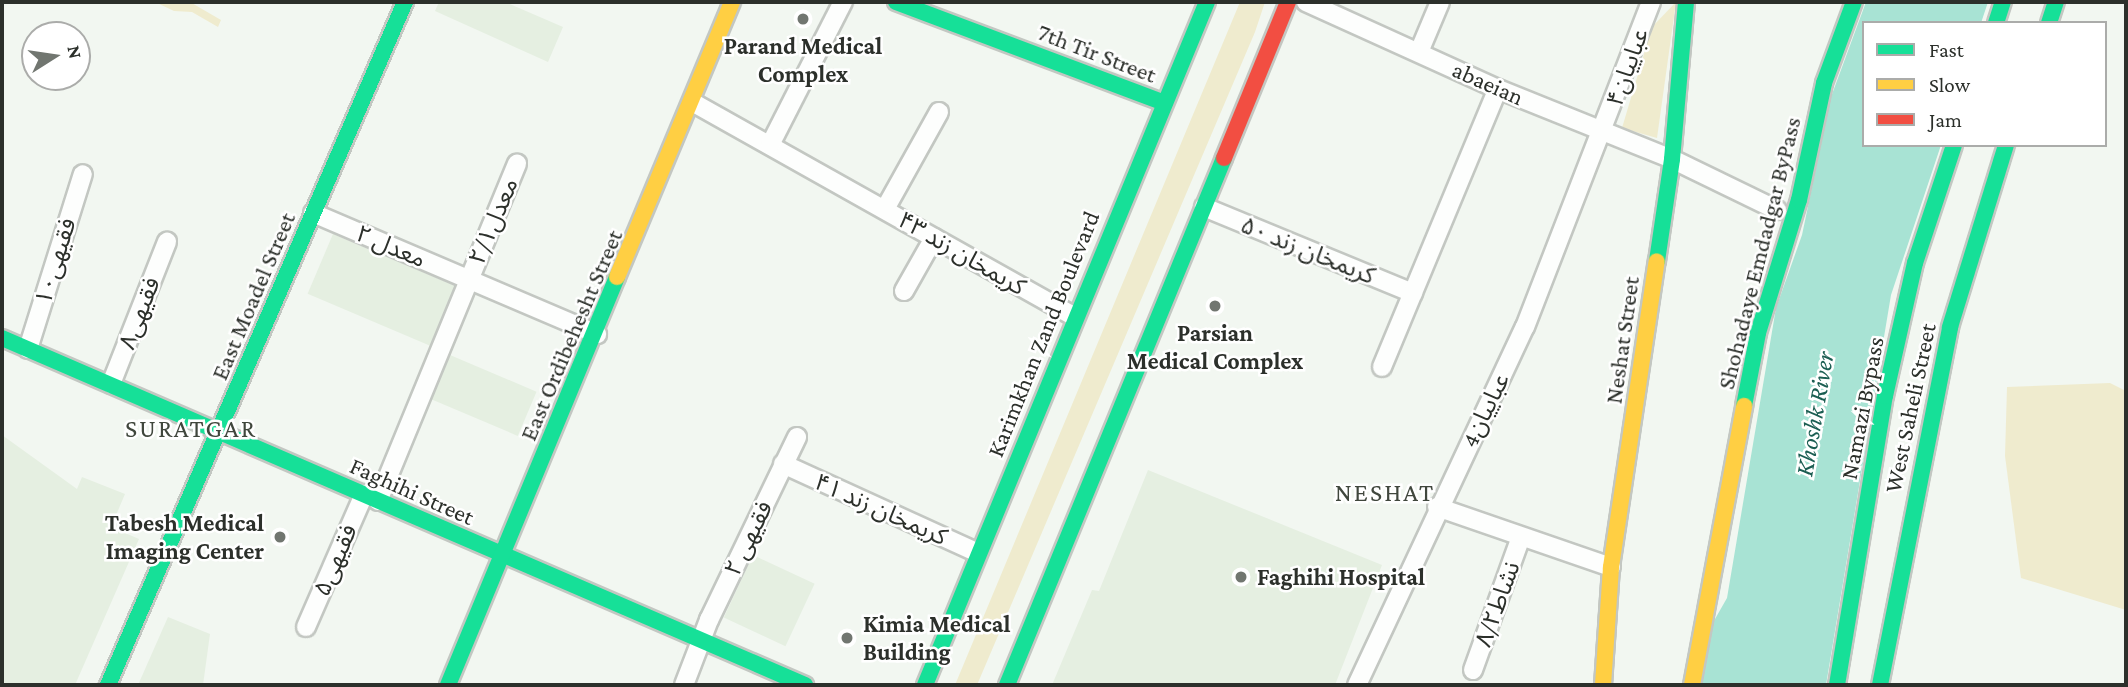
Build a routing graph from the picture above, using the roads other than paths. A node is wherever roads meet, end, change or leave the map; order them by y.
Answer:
1 (405, 2) edge
2 (732, 2) edge
3 (844, 2) edge
4 (895, 2) edge
5 (1207, 2) edge
6 (1288, 2) edge
7 (1306, 2) edge
8 (1440, 2) edge
9 (1650, 2) edge
10 (1686, 2) edge
11 (1854, 2) edge
12 (2003, 2) edge
13 (2056, 2) edge
14 (938, 9) edge
15 (1997, 21) edge
16 (2050, 21) edge
17 (1419, 52) junction
18 (1499, 89) junction
19 (692, 102) junction
20 (1165, 103) junction
21 (939, 112) dead end
22 (1604, 131) junction
23 (771, 145) junction
24 (1953, 147) edge
25 (2005, 147) edge
26 (1672, 159) junction
27 (517, 163) dead end
28 (83, 174) dead end
29 (1204, 207) junction
30 (886, 209) junction
31 (1777, 211) dead end
32 (313, 214) junction
33 (934, 238) junction
34 (167, 242) dead end
35 (468, 278) junction
36 (904, 291) dead end
37 (1413, 293) junction
38 (1076, 317) junction
39 (597, 334) junction
40 (2, 338) edge
41 (28, 349) junction
42 (1382, 367) dead end
43 (426, 382) joint
44 (111, 384) junction
45 (219, 431) junction
46 (797, 437) dead end
47 (783, 464) junction
48 (371, 497) junction
49 (1437, 507) junction
50 (1521, 537) junction
51 (978, 553) junction
52 (502, 556) junction
53 (1611, 567) junction
54 (306, 627) dead end
55 (702, 640) junction
56 (1473, 670) dead end
57 (780, 680) edge
58 (108, 685) edge
59 (448, 685) edge
60 (684, 685) edge
61 (805, 685) edge
62 (925, 685) edge
63 (1007, 685) edge
64 (1357, 685) edge
65 (1603, 685) edge
66 (1692, 685) edge
67 (1837, 685) edge
68 (1880, 685) edge

1 - 32 main road, East Moadel Street
2 - 19 main road, East Ordibehesht Street
3 - 23 street
4 - 14 main road, 7th Tir Street
5 - 20 main road, Karimkhan Zand Boulevard
6 - 29 main road
7 - 17 street, abaeian
8 - 17 street
9 - 22 street, عباییان۴
10 - 26 main road, Neshat Street
11 - 66 main road, Shohadaye Emdadgar ByPass
12 - 15 main road
13 - 16 main road
14 - 20 main road, 7th Tir Street
17 - 18 street, abaeian
18 - 22 street, abaeian
18 - 37 street
19 - 23 street, کریمخان زند ۴۳
19 - 39 main road, East Ordibehesht Street
20 - 38 main road, Karimkhan Zand Boulevard
21 - 30 street
22 - 26 street, abaeian
22 - 49 street, عباییان4
23 - 30 street, کریمخان زند ۴۳
24 - 67 main road, Namazi Bypass
25 - 68 main road, West Saheli Street
26 - 31 street, abaeian
26 - 53 main road, Neshat Street
27 - 35 street, ۲/۱معدل
28 - 41 street, فقیهی۱۰
29 - 37 street, کریمخان زند ۵۰
29 - 63 main road
30 - 33 street, کریمخان زند ۴۳
32 - 35 street, معدل ۲
32 - 45 main road, East Moadel Street
33 - 36 street
33 - 38 street, کریمخان زند ۴۳
34 - 44 street, فقیهی۸
35 - 39 street, معدل ۲
35 - 43 street, ۲/۱معدل
37 - 42 street
38 - 51 main road, Karimkhan Zand Boulevard
39 - 52 main road, East Ordibehesht Street
40 - 41 main road, Faghihi Street
41 - 44 main road, Faghihi Street
43 - 48 street, فقیهی۵
44 - 45 main road, Faghihi Street
45 - 48 main road, Faghihi Street
45 - 58 main road, East Moadel Street
46 - 47 street, ۲ فقیهی
47 - 51 street, کریمخان زند ۴۱
47 - 55 street, ۲ فقیهی
48 - 52 main road, Faghihi Street
48 - 54 street, فقیهی۵
49 - 50 street
49 - 64 street, عباییان4
50 - 53 street
50 - 56 street, نشاط۸/۲
51 - 62 main road, Karimkhan Zand Boulevard
52 - 55 main road, Faghihi Street
52 - 59 main road, East Ordibehesht Street
53 - 65 main road, Neshat Street
55 - 57 main road, Faghihi Street
55 - 60 street, ۲ فقیهی
57 - 61 main road, Faghihi Street

